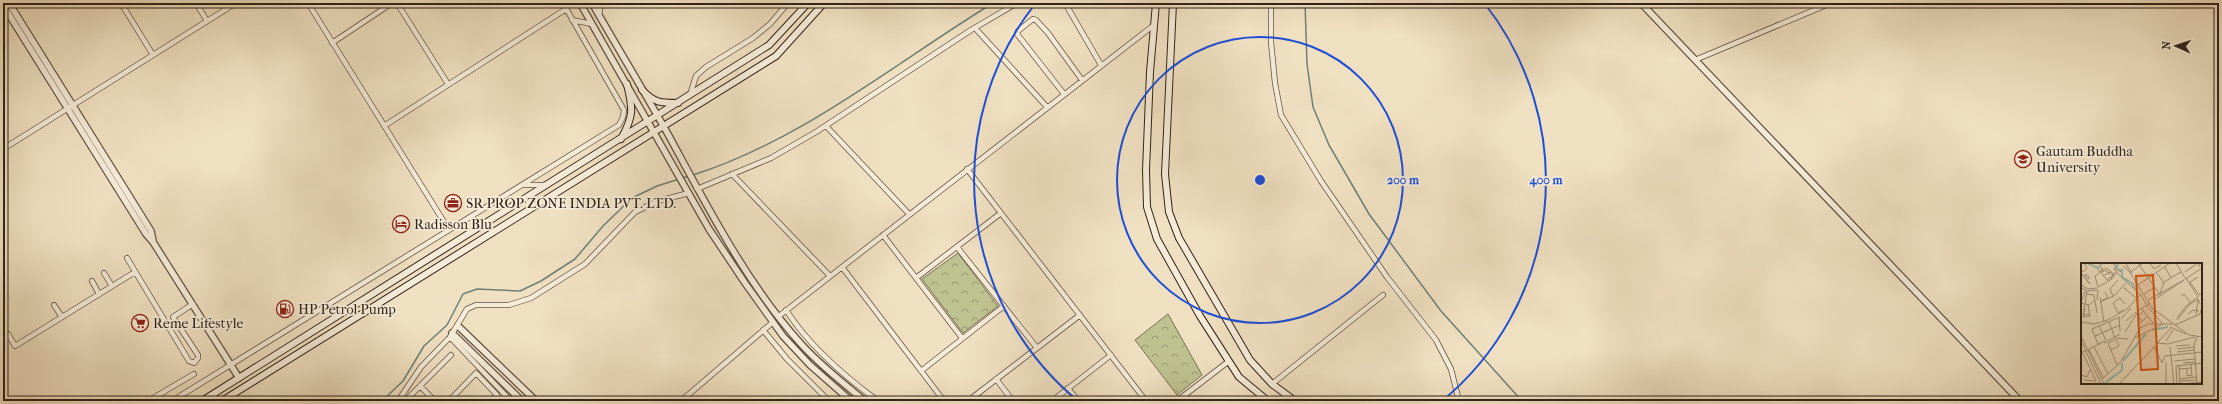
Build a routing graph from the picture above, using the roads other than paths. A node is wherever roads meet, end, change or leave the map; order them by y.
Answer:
1 (9, 3) edge
2 (121, 3) edge
3 (196, 3) edge
4 (236, 3) edge
5 (308, 3) edge
6 (392, 3) edge
7 (397, 3) edge
8 (563, 3) edge
9 (580, 3) edge
10 (592, 3) edge
11 (601, 3) edge
12 (788, 3) edge
13 (808, 3) edge
14 (824, 3) edge
15 (1018, 3) edge
16 (1065, 3) edge
17 (1156, 3) edge
18 (1173, 3) edge
19 (1271, 3) edge
20 (1641, 3) edge
21 (1831, 3) edge
22 (3, 5) edge
23 (566, 9) junction
24 (599, 15) junction
25 (572, 20) junction
26 (207, 21) junction
27 (592, 24) junction
28 (1154, 25) junction
29 (975, 28) junction
30 (332, 42) junction
31 (153, 54) junction
32 (1695, 60) junction
33 (1101, 65) junction
34 (1082, 80) junction
35 (448, 84) junction
36 (627, 84) junction
37 (642, 90) junction
38 (1064, 94) junction
39 (689, 96) junction
40 (678, 103) junction
41 (72, 105) junction
42 (1047, 107) junction
43 (67, 108) junction
44 (657, 116) junction
45 (649, 122) junction
46 (384, 126) junction
47 (663, 126) junction
48 (826, 126) junction
49 (655, 132) junction
50 (620, 140) junction
51 (3, 149) edge
52 (967, 169) junction
53 (732, 174) junction
54 (522, 185) junction
55 (547, 185) junction
56 (696, 187) junction
57 (689, 193) junction
58 (1001, 213) junction
59 (909, 214) junction
60 (449, 230) junction
61 (883, 235) junction
62 (153, 242) junction
63 (957, 247) junction
64 (127, 258) dead end
65 (842, 267) junction
66 (135, 272) junction
67 (104, 273) dead end
68 (830, 276) junction
69 (916, 278) junction
70 (92, 281) dead end
71 (112, 286) junction
72 (99, 294) junction
73 (1383, 295) dead end
74 (54, 304) dead end
75 (193, 304) junction
76 (1004, 306) junction
77 (786, 310) junction
78 (1080, 315) junction
79 (779, 316) junction
80 (62, 317) junction
81 (773, 322) junction
82 (458, 326) junction
83 (763, 330) junction
84 (8, 334) dead end
85 (451, 335) junction
86 (962, 338) junction
87 (1037, 348) junction
88 (450, 355) dead end
89 (1111, 355) junction
90 (1228, 361) junction
91 (231, 365) junction
92 (921, 371) junction
93 (194, 374) dead end
94 (239, 378) junction
95 (996, 379) junction
96 (1272, 384) junction
97 (420, 386) junction
98 (1068, 388) junction
99 (148, 401) edge
100 (172, 401) edge
101 (202, 401) edge
102 (222, 401) edge
103 (398, 401) edge
104 (405, 401) edge
105 (435, 401) edge
106 (449, 401) edge
107 (491, 401) edge
108 (511, 401) edge
109 (522, 401) edge
110 (536, 401) edge
111 (681, 401) edge
112 (829, 401) edge
113 (851, 401) edge
114 (865, 401) edge
115 (878, 401) edge
116 (944, 401) edge
117 (968, 401) edge
118 (1013, 401) edge
119 (1052, 401) edge
120 (1078, 401) edge
121 (1146, 401) edge
122 (1177, 401) edge
123 (1268, 401) edge
124 (1295, 401) edge
125 (1459, 401) edge
126 (2020, 401) edge

1 - 41 street
2 - 31 street
3 - 26 street
4 - 26 street
5 - 30 street
6 - 30 street
7 - 35 street
8 - 23 street
9 - 27 street
10 - 24 street
11 - 24 street
12 - 39 street
13 - 39 main road
14 - 47 main road
15 - 29 street
16 - 33 street
17 - 28 main road
18 - 96 main road
19 - 125 street
20 - 32 street
21 - 32 street
22 - 43 street
23 - 25 street
23 - 35 street
24 - 37 street
25 - 27 street
25 - 54 street
26 - 31 street
27 - 36 street
28 - 33 street
28 - 90 main road
29 - 42 street
29 - 48 street
30 - 46 street
31 - 41 street
32 - 126 street
33 - 34 street
34 - 38 street
34 - 38 street
35 - 46 street
36 - 45 street
36 - 50 main road
37 - 40 main road
37 - 44 street
38 - 42 street
39 - 40 main road
40 - 44 main road
41 - 43 street
41 - 62 street
42 - 52 street
43 - 51 street
43 - 62 street
44 - 45 main road
44 - 47 street
45 - 49 street
45 - 50 main road
46 - 60 street
47 - 49 main road
47 - 56 street
48 - 53 street
48 - 59 street
49 - 57 street
49 - 102 main road
50 - 55 main road
52 - 58 street
52 - 59 street
53 - 56 street
53 - 68 street
54 - 55 street
54 - 60 street
55 - 94 main road
56 - 79 street
57 - 81 street
57 - 82 street
58 - 63 street
58 - 78 street
59 - 61 street
60 - 91 street
61 - 65 street
61 - 69 street
62 - 75 street
63 - 69 street
63 - 76 street
64 - 66 street
65 - 68 street
65 - 92 street
66 - 71 street
66 - 75 street
67 - 71 street
68 - 77 street
69 - 86 street
70 - 72 street
71 - 72 street
72 - 80 street
73 - 96 street
74 - 80 street
75 - 91 street
76 - 86 street
76 - 87 street
77 - 79 street
77 - 115 street
78 - 87 street
78 - 89 street
79 - 114 street
80 - 84 street
81 - 83 street
81 - 113 street
82 - 85 street
82 - 110 street
83 - 111 street
83 - 112 street
85 - 103 street
85 - 108 street
85 - 109 street
86 - 92 street
87 - 95 street
88 - 97 street
89 - 98 street
89 - 121 street
90 - 122 street
90 - 123 main road
91 - 94 street
91 - 100 street
92 - 116 street
93 - 99 street
94 - 101 main road
95 - 117 street
95 - 118 street
96 - 124 main road
97 - 104 street
97 - 105 street
98 - 119 street
98 - 120 street
106 - 107 street

